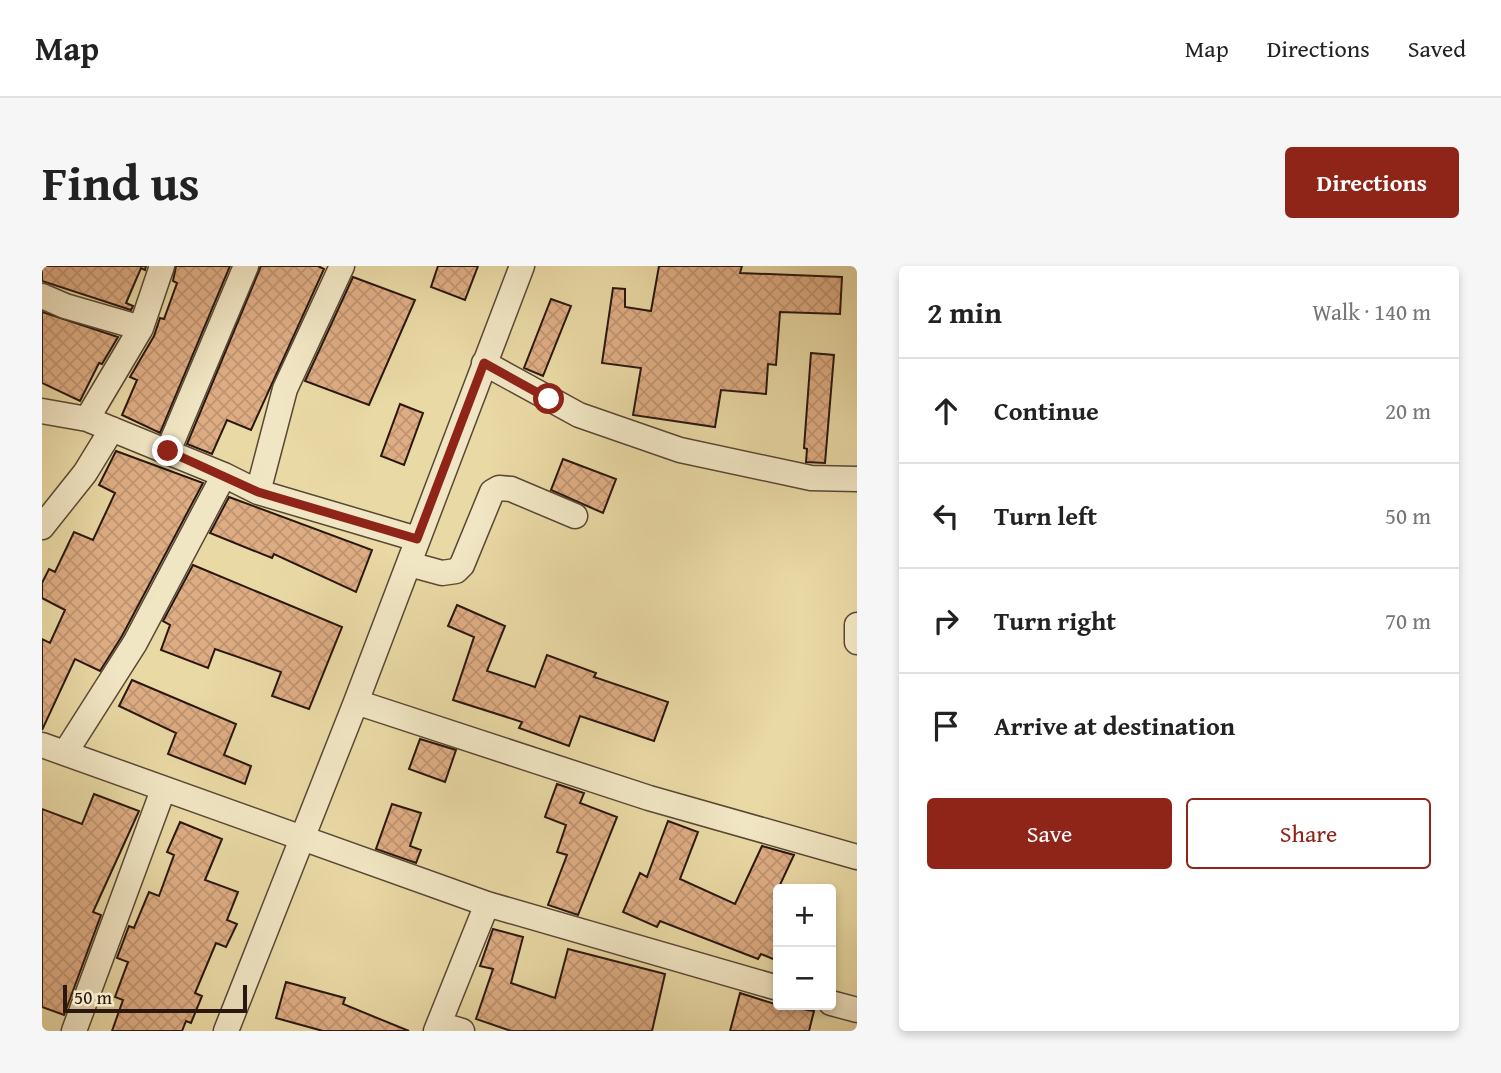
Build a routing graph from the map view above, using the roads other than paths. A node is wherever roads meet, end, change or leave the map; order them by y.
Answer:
1 (162, 266) edge
2 (246, 266) edge
3 (342, 266) edge
4 (522, 266) edge
5 (42, 296) edge
6 (141, 328) junction
7 (484, 363) junction
8 (42, 411) edge
9 (87, 419) junction
10 (112, 429) junction
11 (168, 451) junction
12 (224, 475) junction
13 (857, 479) edge
14 (258, 492) junction
15 (575, 516) dead end
16 (44, 522) edge
17 (417, 539) junction
18 (409, 564) junction
19 (857, 625) edge
20 (857, 642) edge
21 (356, 702) junction
22 (54, 749) edge
23 (163, 790) junction
24 (303, 839) junction
25 (857, 857) edge
26 (487, 904) junction
27 (773, 987) edge
28 (836, 1004) edge
29 (857, 1010) edge
30 (446, 1029) edge
31 (74, 1031) edge
32 (226, 1031) edge

1 - 6 street
2 - 11 street
3 - 14 street
4 - 7 street
5 - 6 street
6 - 9 street
7 - 13 street
7 - 17 street
8 - 9 street
9 - 10 street
10 - 11 street
10 - 16 street
11 - 12 street
12 - 14 street
12 - 22 street
14 - 17 street
15 - 18 street
17 - 18 street
18 - 21 street
19 - 20 street
21 - 24 street
21 - 25 street
22 - 23 street
23 - 24 street
23 - 31 street
24 - 26 street
24 - 32 street
26 - 27 street
26 - 30 street
28 - 29 street

